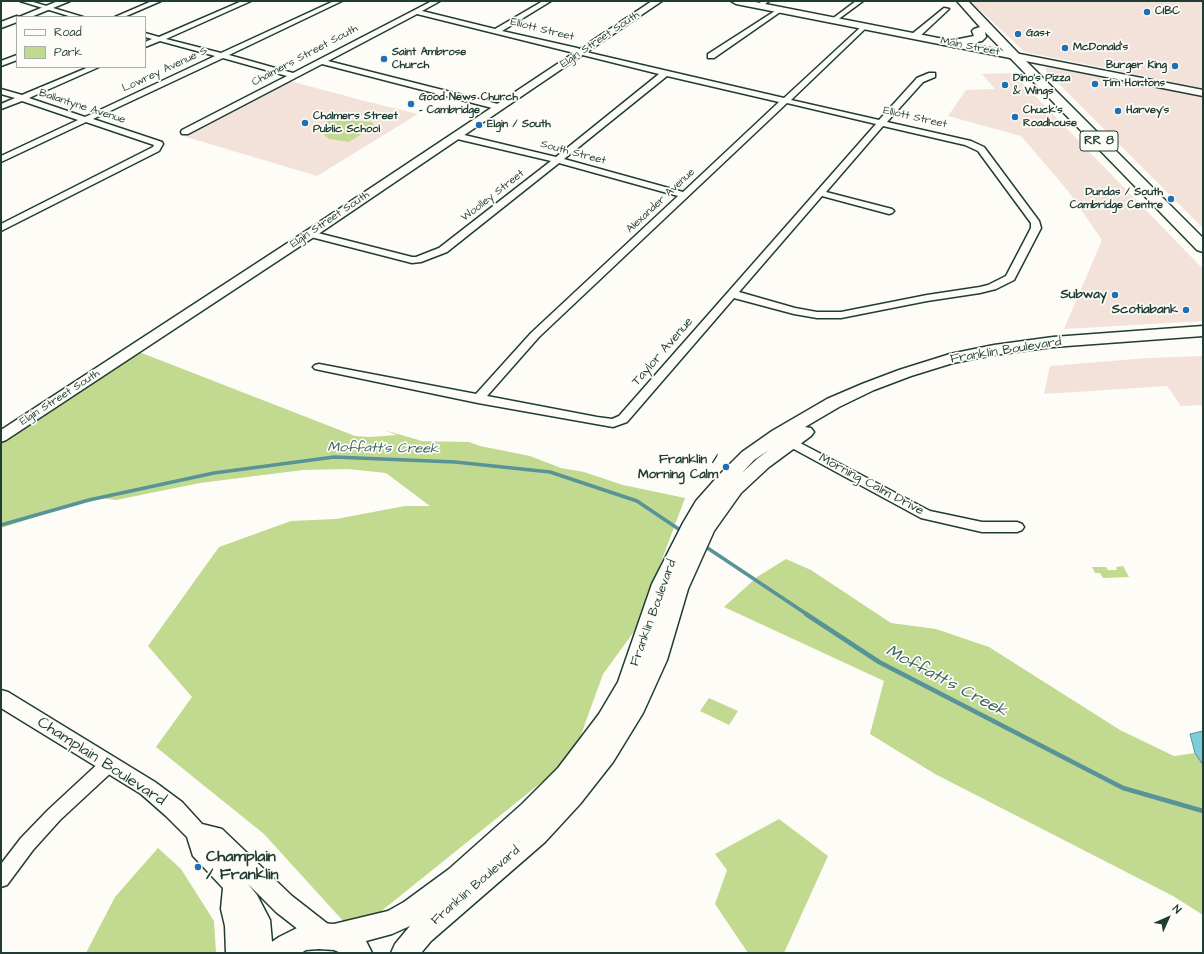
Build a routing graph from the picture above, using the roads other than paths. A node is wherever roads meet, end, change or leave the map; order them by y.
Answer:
1 (22, 1) edge
2 (66, 1) edge
3 (158, 1) edge
4 (248, 1) edge
5 (339, 1) edge
6 (437, 1) edge
7 (548, 1) edge
8 (658, 1) edge
9 (736, 1) edge
10 (860, 1) edge
11 (962, 1) edge
12 (762, 3) edge
13 (47, 8) junction
14 (946, 9) dead end
15 (780, 10) junction
16 (416, 12) junction
17 (26, 16) edge
18 (76, 16) edge
19 (120, 16) edge
20 (16, 19) edge
21 (834, 20) junction
22 (1, 25) edge
23 (865, 26) junction
24 (987, 28) junction
25 (496, 31) junction
26 (146, 35) edge
27 (915, 36) junction
28 (160, 39) junction
29 (953, 43) junction
30 (146, 45) edge
31 (581, 52) junction
32 (221, 56) junction
33 (711, 56) dead end
34 (1014, 56) junction
35 (16, 57) edge
36 (320, 61) junction
37 (1, 64) edge
38 (93, 68) edge
39 (665, 72) junction
40 (932, 75) dead end
41 (293, 76) junction
42 (1, 92) edge
43 (1203, 93) edge
44 (22, 98) junction
45 (785, 101) junction
46 (1, 107) edge
47 (499, 107) junction
48 (85, 120) junction
49 (881, 122) junction
50 (185, 132) dead end
51 (456, 136) junction
52 (1, 159) edge
53 (557, 160) junction
54 (820, 193) junction
55 (684, 195) junction
56 (889, 211) dead end
57 (1, 228) edge
58 (310, 234) junction
59 (1203, 247) edge
60 (733, 294) junction
61 (1203, 331) edge
62 (1203, 340) edge
63 (319, 367) dead end
64 (478, 399) junction
65 (1, 437) edge
66 (784, 438) junction
67 (1016, 527) dead end
68 (687, 550) junction
69 (1, 698) edge
70 (109, 764) junction
71 (196, 832) junction
72 (1, 878) edge
73 (234, 884) junction
74 (330, 937) junction
75 (238, 953) edge
76 (262, 953) edge
77 (278, 953) edge
78 (358, 953) edge
79 (404, 953) edge

1 - 13 street
2 - 13 street
3 - 19 street
4 - 28 street
5 - 32 street, Lowrey Avenue S
6 - 16 street, Chalmers Street South
7 - 25 street
8 - 31 street, Elgin Street South
9 - 12 main road, Main Street
10 - 21 street
11 - 24 main road, RR 8
12 - 15 main road, Main Street
13 - 17 street
13 - 18 street
14 - 27 street
15 - 21 main road, Main Street
15 - 33 street
16 - 25 street, Elliott Street
16 - 36 street, Chalmers Street South
20 - 22 street
21 - 23 main road, Main Street
23 - 27 main road, Main Street
23 - 45 street, Alexander Avenue
24 - 29 main road
24 - 34 main road, RR 8
25 - 31 street, Elliott Street
26 - 28 street
27 - 29 main road, Main Street
28 - 30 street
28 - 32 street
29 - 34 main road, Main Street
31 - 39 street, Elliott Street
31 - 47 street, Elgin Street South
32 - 41 street
32 - 48 street, Lowrey Avenue S
34 - 43 main road, Main Street
34 - 59 main road, RR 8
35 - 37 street
36 - 41 street, Chalmers Street South
36 - 47 street
38 - 44 street
39 - 45 street, Elliott Street
39 - 53 street, Woolley Street
40 - 49 street, Taylor Avenue
41 - 50 street, Chalmers Street South
42 - 44 street, Ballantyne Avenue
44 - 46 street
44 - 48 street, Ballantyne Avenue
45 - 49 street, Elliott Street
45 - 55 street, Alexander Avenue
47 - 51 street, Elgin Street South
48 - 52 street, Lowrey Avenue S
48 - 57 street, Ballantyne Avenue
49 - 54 street, Taylor Avenue
49 - 60 street, Elliott Street
51 - 53 street, South Street
51 - 58 street, Elgin Street South
53 - 55 street, South Street
53 - 58 street, Woolley Street
54 - 56 street
54 - 60 street, Taylor Avenue
55 - 64 street, Alexander Avenue
58 - 65 street, Elgin Street South
60 - 64 street, Taylor Avenue
61 - 66 main road, Franklin Boulevard
62 - 66 main road, Franklin Boulevard
63 - 64 street, Taylor Avenue
66 - 67 street, Morning Calm Drive
66 - 68 main road, Franklin Boulevard
68 - 74 main road, Franklin Boulevard
68 - 79 main road, Franklin Boulevard
69 - 70 street, Champlain Boulevard
70 - 71 street, Champlain Boulevard
70 - 72 street
71 - 73 street, Champlain Boulevard
71 - 74 street
73 - 75 street
73 - 76 street, Champlain Boulevard
74 - 77 main road, Franklin Boulevard
74 - 78 main road

